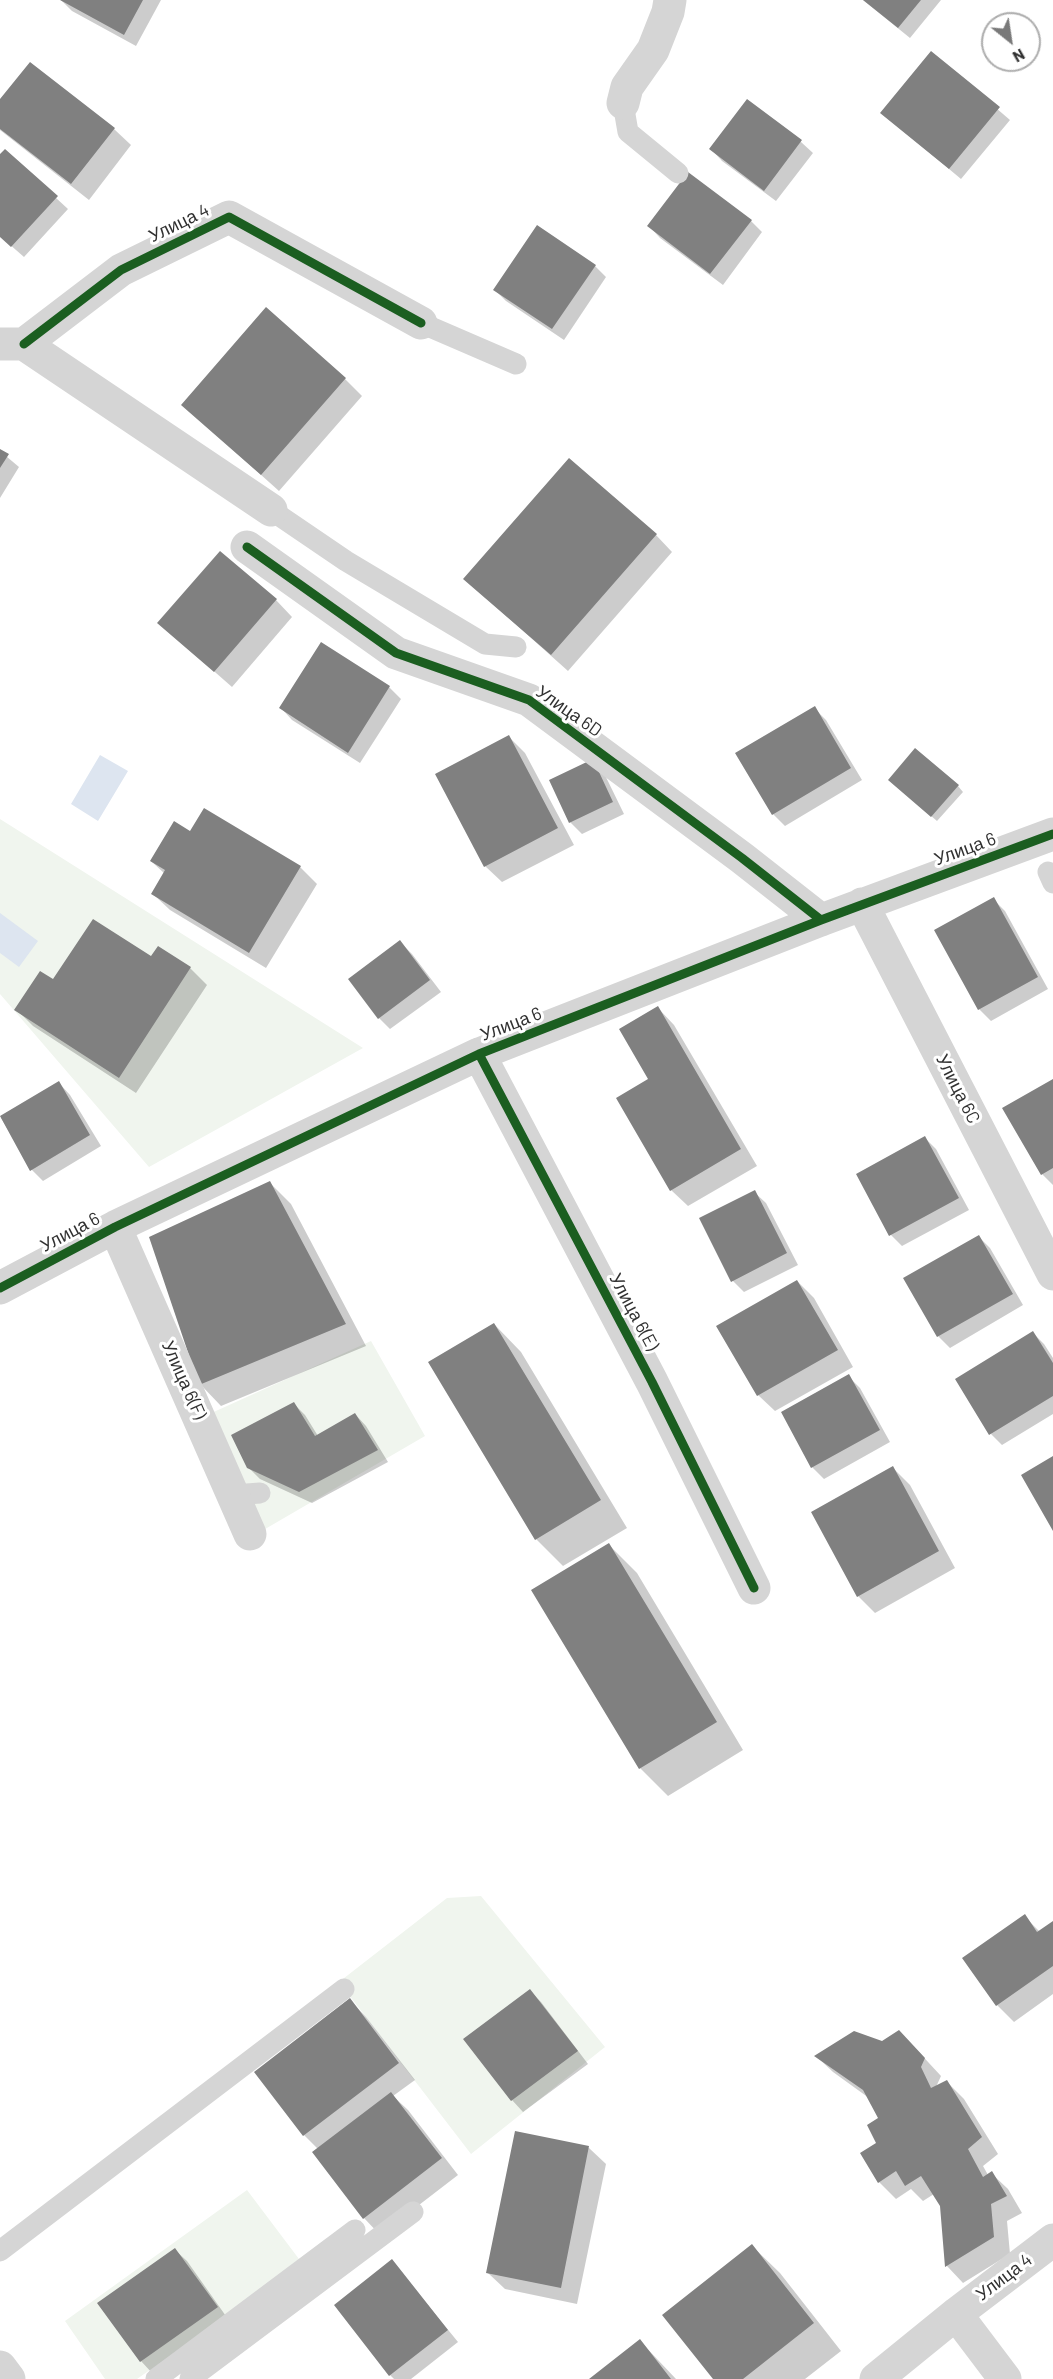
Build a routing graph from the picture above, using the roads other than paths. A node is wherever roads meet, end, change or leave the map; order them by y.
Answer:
1 (670, 0) edge
2 (623, 103) joint
3 (678, 173) dead end
4 (421, 323) joint
5 (12, 344) edge
6 (516, 364) dead end
7 (271, 510) joint
8 (247, 547) dead end
9 (516, 647) dead end
10 (1053, 834) edge
11 (862, 904) junction
12 (821, 920) junction
13 (479, 1054) junction
14 (115, 1227) junction
15 (1053, 1274) edge
16 (0, 1288) edge
17 (250, 1534) dead end
18 (754, 1588) dead end
19 (344, 1989) dead end
20 (413, 2212) dead end
21 (355, 2230) dead end
22 (1053, 2240) edge
23 (0, 2251) edge
24 (956, 2314) junction
25 (0, 2367) edge
26 (9, 2379) edge
27 (156, 2379) edge
28 (190, 2379) edge
29 (876, 2379) edge
30 (1005, 2379) edge

1 - 2 street
2 - 3 lane
4 - 5 street, Улица 4
4 - 6 lane
5 - 7 street, Улица 4
7 - 9 lane
8 - 12 street, Улица 6D
10 - 11 street, Улица 6
11 - 12 street, Улица 6
11 - 15 street, Улица 6C
12 - 13 street, Улица 6
13 - 14 street, Улица 6
13 - 18 street, Улица 6(E)
14 - 16 street, Улица 6
14 - 17 street, Улица 6(F)
19 - 23 lane
20 - 28 lane
21 - 27 lane
22 - 24 street, Улица 4
24 - 29 street, Улица 4
24 - 30 street
25 - 26 street

